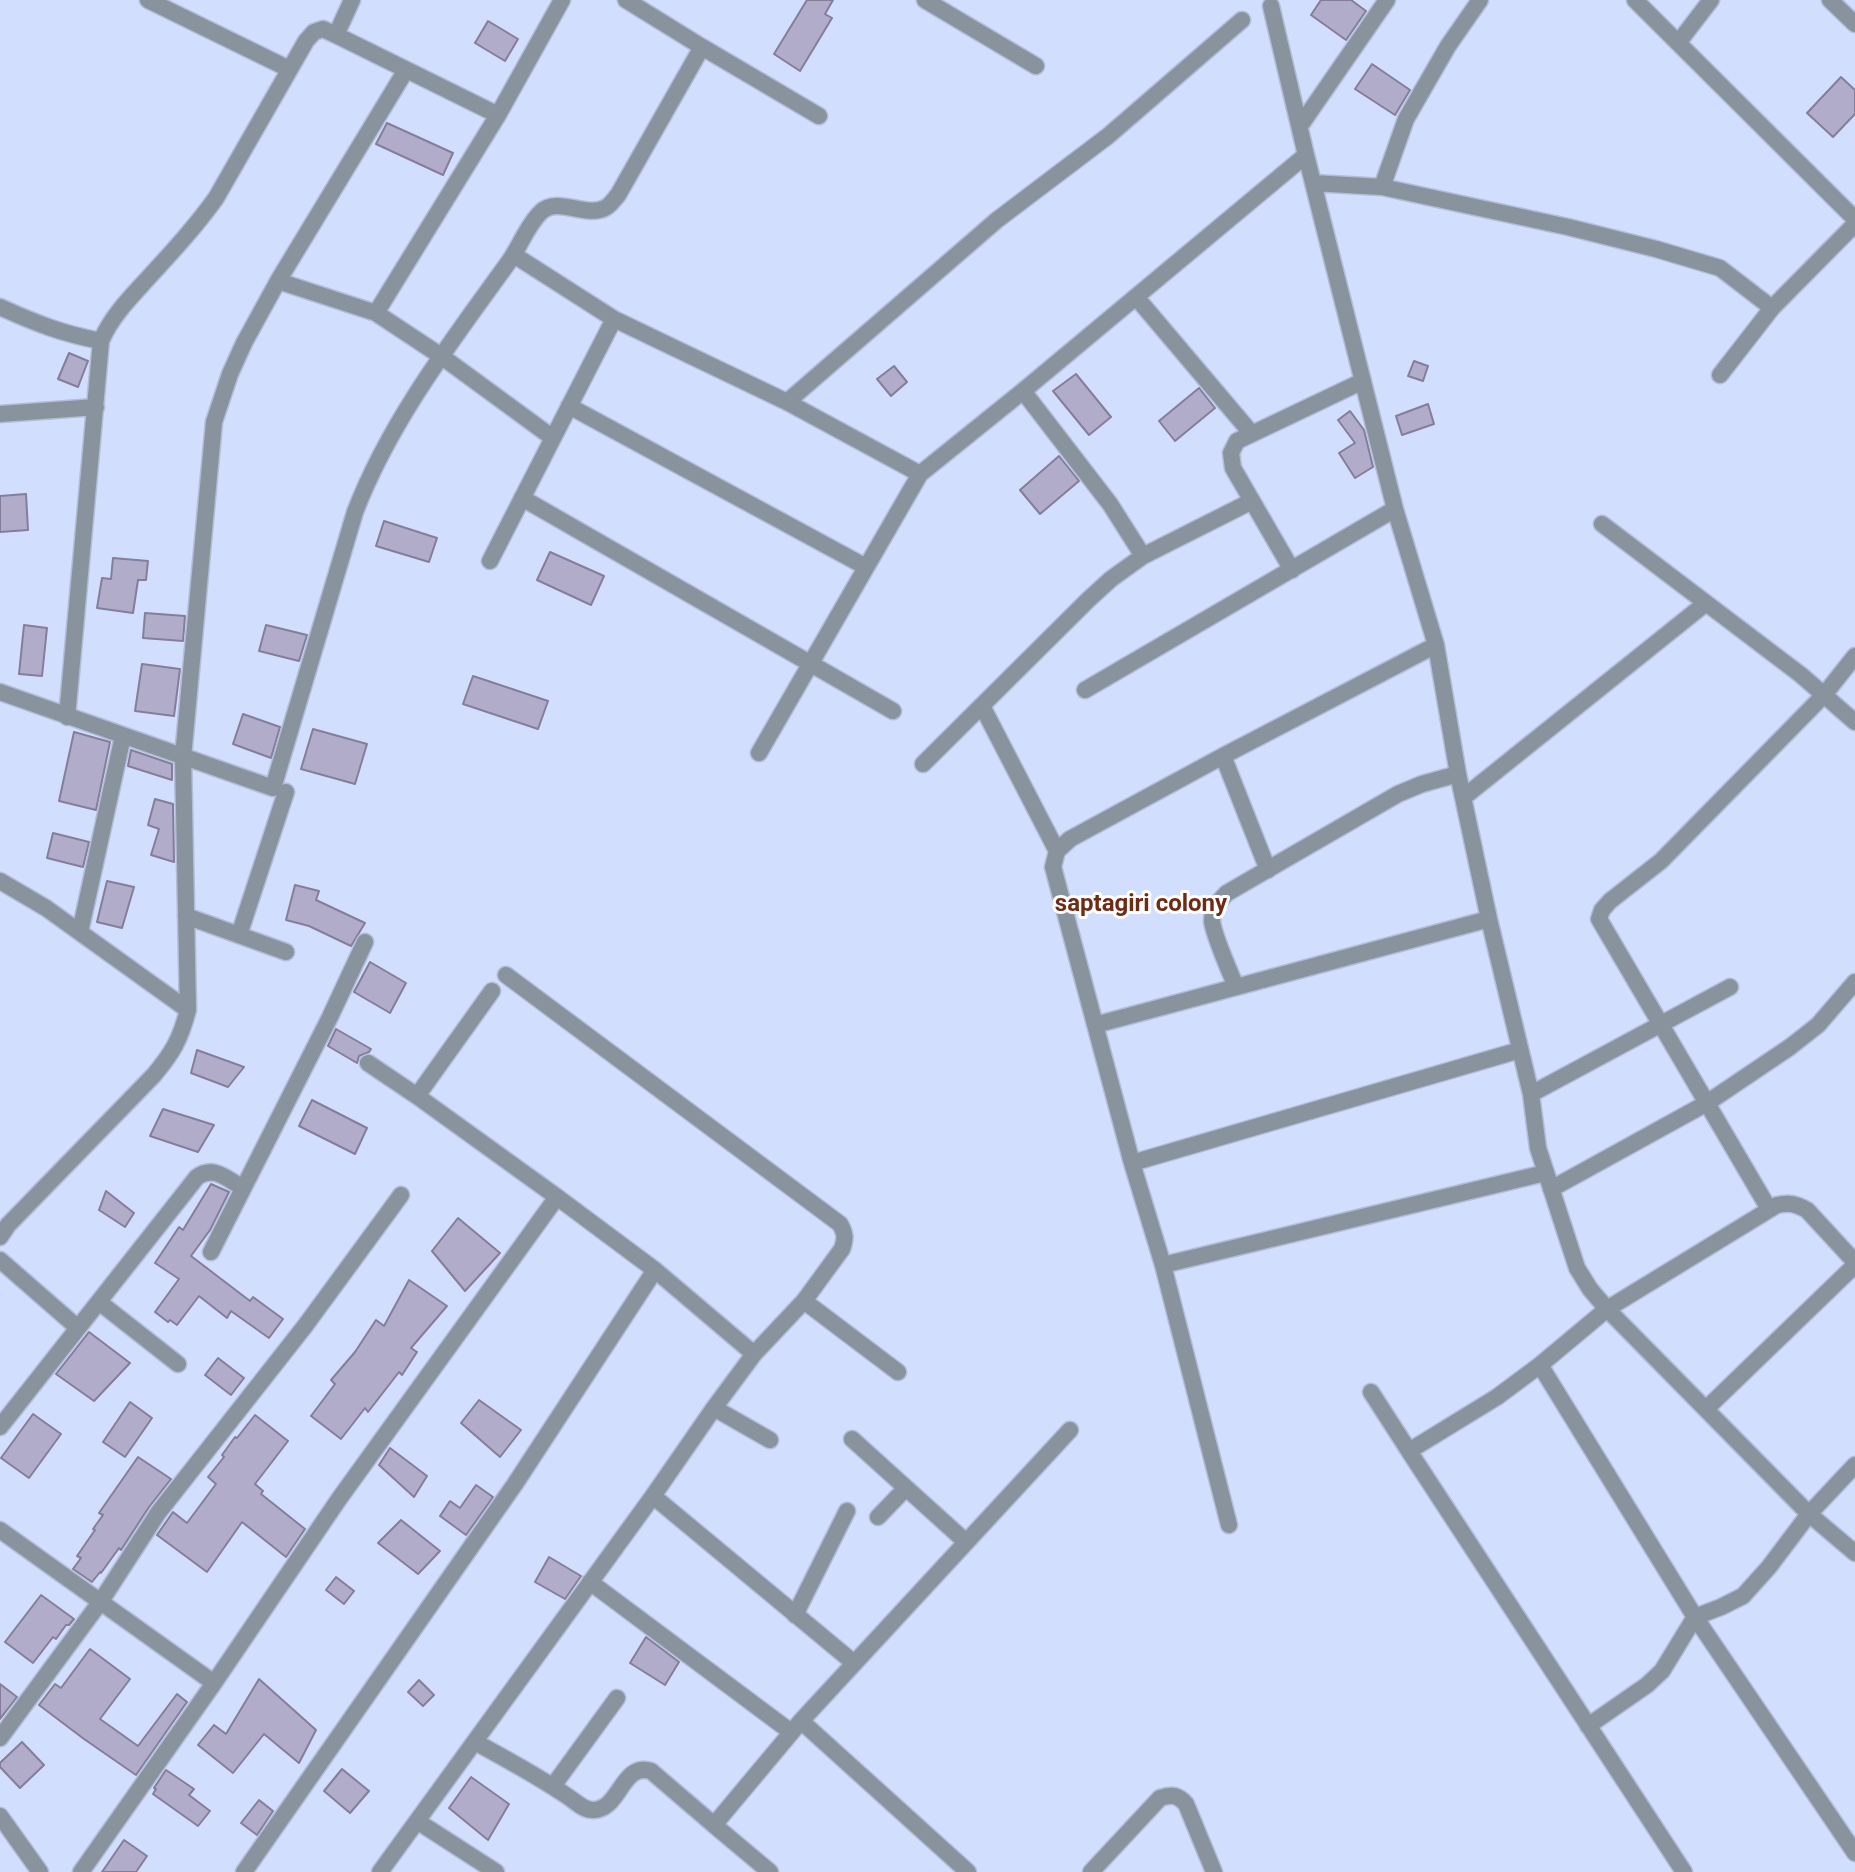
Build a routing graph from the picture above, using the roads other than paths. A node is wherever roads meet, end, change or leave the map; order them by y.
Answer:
1 (148, 0) edge
2 (352, 0) edge
3 (562, 0) edge
4 (626, 0) edge
5 (925, 0) edge
6 (1387, 0) edge
7 (1480, 0) edge
8 (1635, 0) edge
9 (1711, 0) edge
10 (1830, 0) edge
11 (1271, 6) dead end
12 (1242, 20) dead end
13 (1855, 24) edge
14 (336, 35) junction
15 (1678, 43) junction
16 (702, 47) junction
17 (1036, 66) dead end
18 (289, 69) junction
19 (406, 70) junction
20 (498, 115) junction
21 (819, 116) dead end
22 (1300, 126) junction
23 (1306, 155) junction
24 (1313, 183) junction
25 (1382, 187) junction
26 (1855, 222) edge
27 (514, 255) junction
28 (278, 281) junction
29 (1136, 297) junction
30 (0, 307) edge
31 (1772, 308) junction
32 (376, 313) junction
33 (614, 319) junction
34 (101, 341) junction
35 (441, 356) junction
36 (1720, 375) dead end
37 (1363, 381) junction
38 (1023, 391) junction
39 (787, 402) junction
40 (569, 406) junction
41 (96, 407) junction
42 (0, 414) edge
43 (1252, 434) junction
44 (553, 438) junction
45 (920, 474) junction
46 (522, 498) junction
47 (1252, 501) junction
48 (1395, 509) junction
49 (1602, 524) dead end
50 (1143, 556) junction
51 (490, 561) dead end
52 (866, 567) junction
53 (1292, 570) junction
54 (1706, 603) junction
55 (1436, 645) junction
56 (1855, 656) edge
57 (811, 664) junction
58 (1085, 690) dead end
59 (0, 692) edge
60 (1824, 695) junction
61 (982, 706) junction
62 (893, 711) dead end
63 (67, 717) junction
64 (1855, 722) edge
65 (123, 736) junction
66 (759, 753) dead end
67 (1223, 756) junction
68 (183, 757) junction
69 (923, 764) dead end
70 (1458, 774) junction
71 (286, 792) dead end
72 (1464, 797) junction
73 (1057, 851) junction
74 (1268, 870) junction
75 (0, 881) edge
76 (186, 916) junction
77 (1489, 919) junction
78 (80, 932) junction
79 (239, 935) junction
80 (365, 942) dead end
81 (286, 952) dead end
82 (506, 975) dead end
83 (1236, 987) junction
84 (1730, 987) dead end
85 (1853, 988) edge
86 (492, 991) dead end
87 (188, 1010) junction
88 (1660, 1023) junction
89 (1095, 1025) junction
90 (1520, 1050) junction
91 (368, 1063) dead end
92 (1531, 1094) junction
93 (417, 1096) junction
94 (1707, 1103) junction
95 (1132, 1163) junction
96 (1548, 1181) junction
97 (243, 1188) junction
98 (401, 1195) dead end
99 (557, 1197) junction
100 (1769, 1209) junction
101 (0, 1237) edge
102 (211, 1252) dead end
103 (0, 1260) edge
104 (1855, 1264) edge
105 (1163, 1265) junction
106 (655, 1270) junction
107 (804, 1301) junction
108 (99, 1302) junction
109 (1607, 1309) junction
110 (78, 1328) junction
111 (754, 1354) junction
112 (178, 1364) dead end
113 (1540, 1365) junction
114 (898, 1372) dead end
115 (1371, 1392) dead end
116 (714, 1408) junction
117 (1706, 1409) junction
118 (0, 1427) edge
119 (1070, 1430) dead end
120 (852, 1439) dead end
121 (770, 1440) dead end
122 (1409, 1451) junction
123 (1855, 1465) edge
124 (906, 1488) junction
125 (653, 1496) junction
126 (847, 1511) dead end
127 (1809, 1514) junction
128 (878, 1517) dead end
129 (1229, 1525) dead end
130 (0, 1530) edge
131 (966, 1542) junction
132 (1855, 1553) edge
133 (590, 1582) junction
134 (101, 1601) junction
135 (795, 1615) junction
136 (1695, 1617) junction
137 (854, 1663) junction
138 (214, 1683) junction
139 (617, 1698) dead end
140 (796, 1726) junction
141 (1588, 1726) junction
142 (0, 1738) edge
143 (475, 1742) junction
144 (553, 1786) junction
145 (0, 1816) edge
146 (417, 1821) junction
147 (714, 1825) junction
148 (1855, 1853) edge
149 (40, 1872) edge
150 (81, 1872) edge
151 (244, 1872) edge
152 (380, 1872) edge
153 (496, 1872) edge
154 (770, 1872) edge
155 (968, 1872) edge
156 (1091, 1872) edge
157 (1214, 1872) edge
158 (1684, 1872) edge

1 - 18 street
2 - 14 street
3 - 20 street
4 - 16 street
5 - 17 street
6 - 22 street
7 - 25 street
8 - 15 street
9 - 15 street
10 - 13 street
11 - 22 street
12 - 39 street
14 - 18 street
14 - 19 street
15 - 26 street
16 - 21 street
16 - 27 street
18 - 34 street
19 - 20 street
19 - 28 street
20 - 32 street
22 - 23 street
23 - 24 street
23 - 29 street
24 - 25 street
24 - 37 street
25 - 31 street
26 - 31 street
27 - 33 street
27 - 35 street
28 - 32 street
28 - 68 street
29 - 38 street
29 - 43 street
30 - 34 street
31 - 36 street
32 - 35 street
33 - 39 street
33 - 40 street
34 - 41 street
35 - 44 street
35 - 68 street
37 - 43 street
37 - 48 street
38 - 45 street
38 - 50 street
39 - 45 street
40 - 44 street
40 - 52 street
41 - 42 street
41 - 63 street
43 - 47 street
44 - 46 street
45 - 52 street
46 - 51 street
46 - 57 street
47 - 50 street
47 - 53 street
48 - 53 street
48 - 55 street
49 - 54 street
50 - 61 street
52 - 57 street
53 - 58 street
54 - 60 street
54 - 72 street
55 - 67 street
55 - 70 street
56 - 60 street
57 - 62 street
57 - 66 street
59 - 63 street
60 - 64 street
60 - 88 street
61 - 69 street
61 - 73 street
63 - 65 street
65 - 68 street
65 - 78 street
67 - 73 street
67 - 74 street
68 - 76 street
70 - 72 street
70 - 74 street
71 - 79 street
72 - 77 street
73 - 89 street
74 - 83 street
75 - 78 street
76 - 79 street
76 - 87 street
77 - 83 street
77 - 90 street
78 - 87 street
79 - 81 street
80 - 97 street
82 - 107 street
83 - 89 street
84 - 88 street
85 - 94 street
86 - 93 street
87 - 101 street
88 - 92 street
88 - 94 street
89 - 95 street
90 - 92 street
90 - 95 street
91 - 93 street
92 - 96 street
93 - 99 street
94 - 96 street
94 - 100 street
95 - 105 street
96 - 105 street
96 - 109 street
97 - 102 street
97 - 108 street
98 - 134 street
99 - 106 street
99 - 138 street
100 - 104 street
100 - 109 street
103 - 110 street
104 - 117 street
105 - 129 street
106 - 111 street
106 - 151 street
107 - 111 street
107 - 114 street
108 - 110 street
108 - 112 street
109 - 113 street
109 - 117 street
110 - 118 street
111 - 116 street
113 - 122 street
113 - 136 street
115 - 122 street
116 - 121 street
116 - 125 street
117 - 127 street
119 - 131 street
120 - 124 street
122 - 141 street
123 - 127 street
124 - 128 street
124 - 131 street
125 - 133 street
125 - 135 street
126 - 135 street
127 - 132 street
127 - 136 street
130 - 134 street
131 - 137 street
133 - 140 street
133 - 143 street
134 - 138 street
134 - 142 street
135 - 137 street
136 - 141 street
136 - 148 street
137 - 140 street
138 - 150 street
139 - 144 street
140 - 147 street
140 - 155 street
141 - 158 street
143 - 144 street
143 - 146 street
144 - 147 street
145 - 149 street
146 - 152 street
146 - 153 street
147 - 154 street
156 - 157 street

